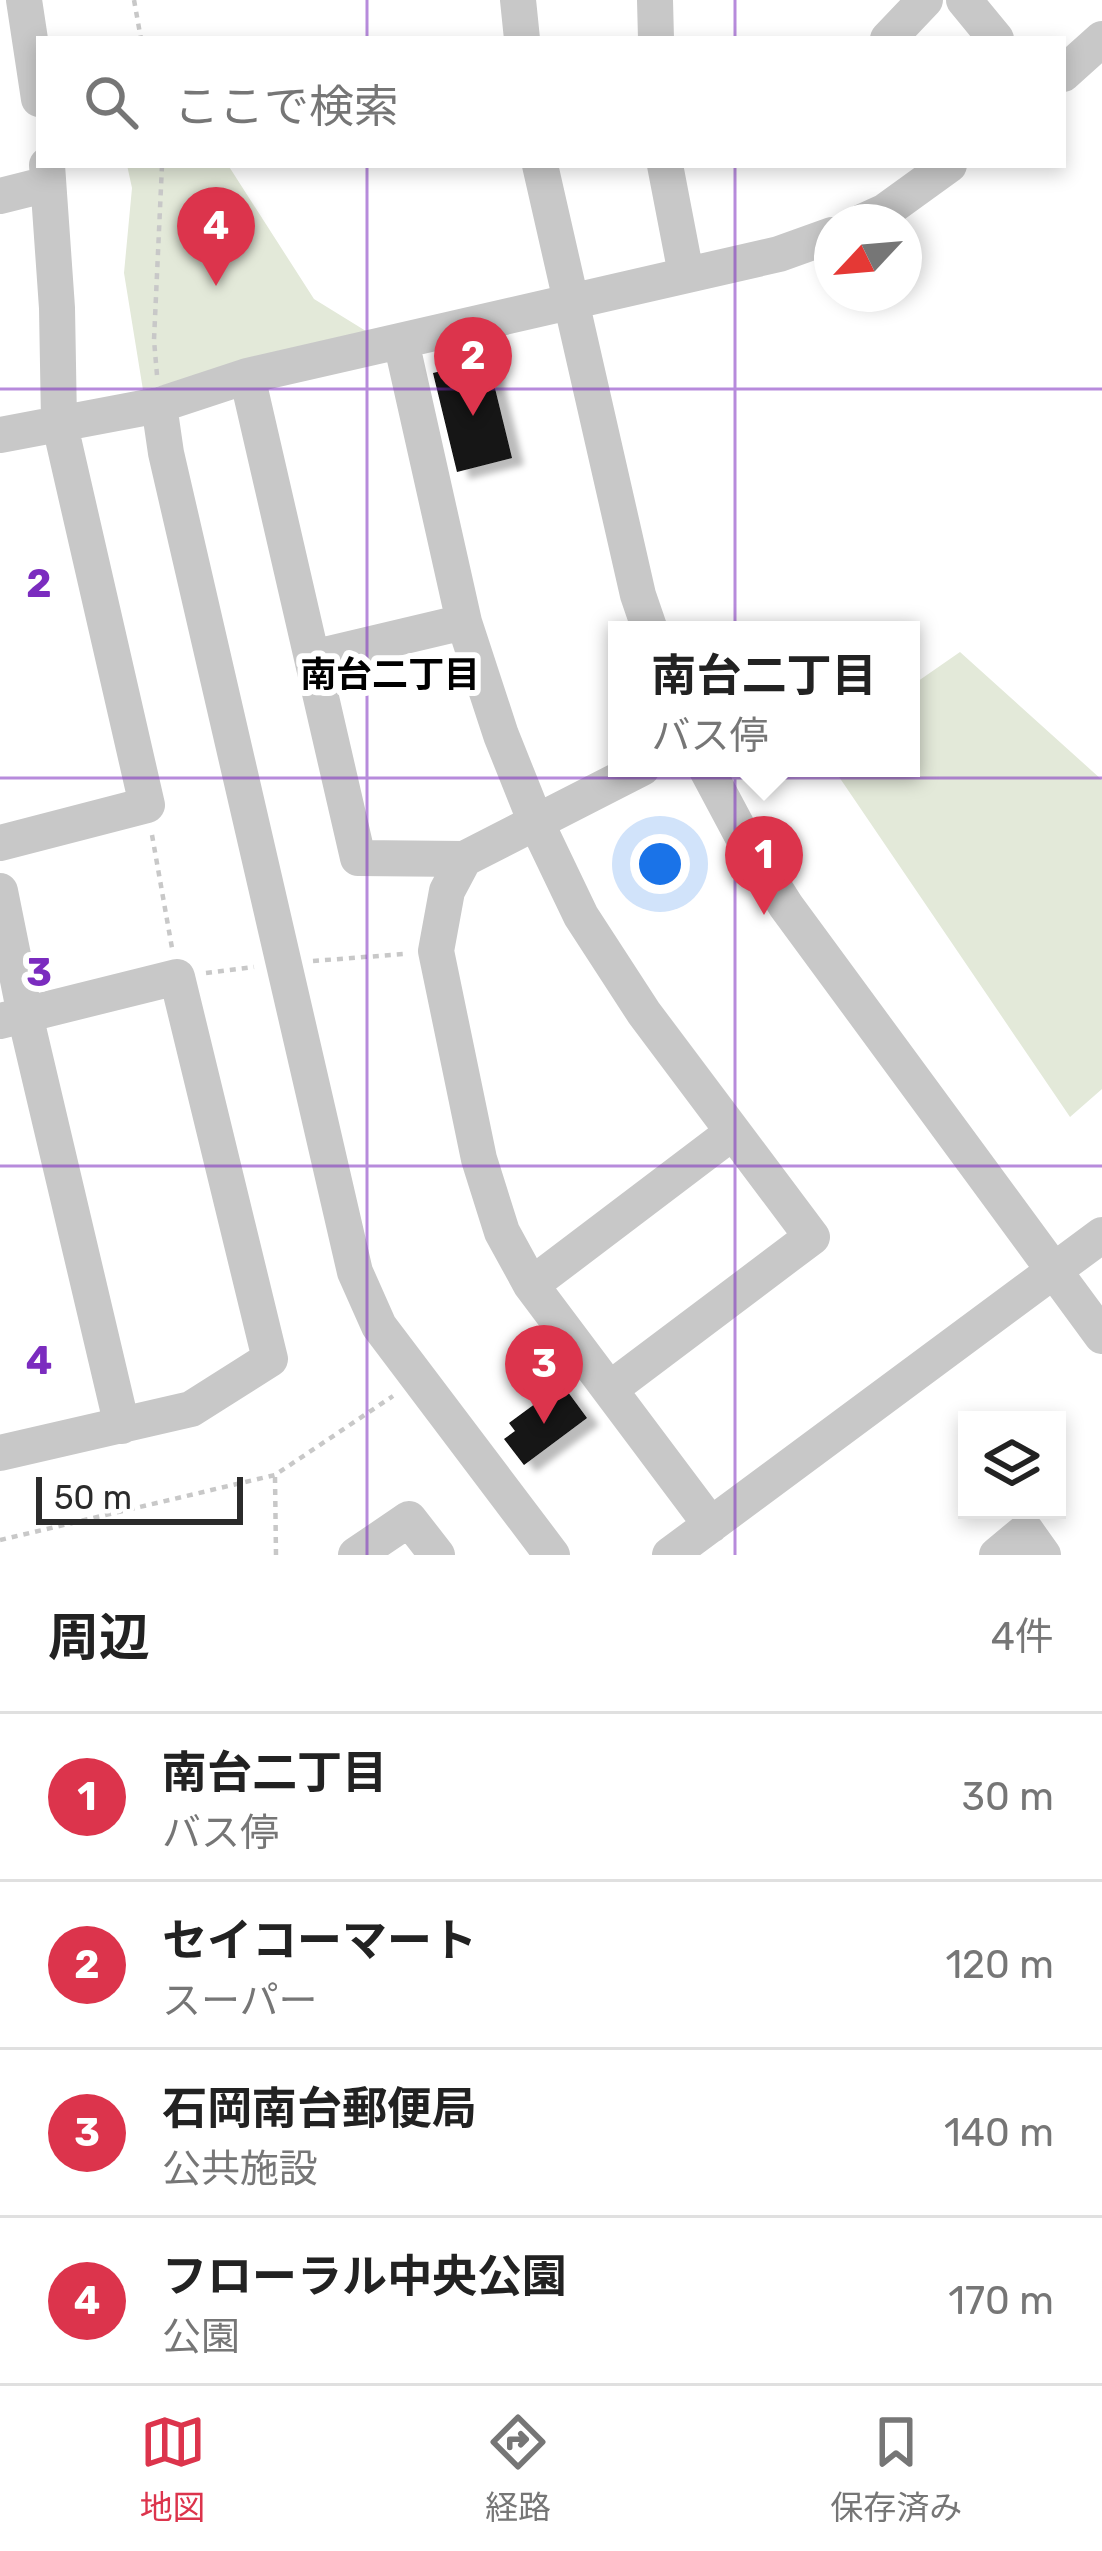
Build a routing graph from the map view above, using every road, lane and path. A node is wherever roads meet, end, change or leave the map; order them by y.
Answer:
1 (24, 0) edge
2 (134, 0) edge
3 (518, 0) edge
4 (655, 0) edge
5 (925, 0) edge
6 (964, 0) edge
7 (140, 36) edge
8 (522, 36) edge
9 (656, 36) edge
10 (890, 36) edge
11 (994, 36) edge
12 (1102, 39) edge
13 (1066, 71) edge
14 (36, 79) edge
15 (162, 168) edge
16 (541, 168) edge
17 (665, 168) edge
18 (945, 168) edge
19 (48, 175) edge
20 (0, 196) edge
21 (895, 204) edge
22 (814, 241) edge
23 (686, 274) junction
24 (570, 300) junction
25 (401, 340) junction
26 (247, 376) junction
27 (159, 405) junction
28 (58, 421) junction
29 (0, 435) edge
30 (648, 621) edge
31 (464, 622) junction
32 (312, 658) junction
33 (623, 777) edge
34 (711, 777) edge
35 (147, 806) junction
36 (535, 820) junction
37 (0, 843) edge
38 (464, 859) junction
39 (0, 891) edge
40 (177, 977) junction
41 (13, 1018) edge
42 (733, 1132) junction
43 (1102, 1235) edge
44 (1055, 1270) junction
45 (531, 1285) junction
46 (1102, 1336) edge
47 (418, 1380) junction
48 (610, 1389) junction
49 (122, 1426) junction
50 (0, 1453) edge
51 (275, 1475) junction
52 (711, 1525) junction
53 (0, 1540) edge
54 (276, 1555) edge
55 (356, 1555) edge
56 (437, 1555) edge
57 (552, 1555) edge
58 (670, 1555) edge
59 (997, 1555) edge
60 (1042, 1555) edge

1 - 14 street
2 - 7 path
3 - 8 street
4 - 9 street
5 - 10 street
6 - 11 street
12 - 13 street
15 - 27 path
16 - 24 street
17 - 23 street
18 - 21 street
19 - 20 street
19 - 28 street
22 - 23 street
23 - 24 street
24 - 25 street
24 - 30 street
25 - 26 street
25 - 31 street
26 - 27 street
26 - 32 street
27 - 28 street
27 - 47 street
28 - 29 street
28 - 35 street
31 - 32 street
31 - 36 street
32 - 38 street
33 - 36 street
34 - 44 street
35 - 37 street
35 - 40 path
36 - 38 street
36 - 42 street
38 - 45 street
39 - 41 street
40 - 41 street
40 - 49 street
41 - 49 street
42 - 45 street
42 - 48 street
43 - 44 street
44 - 46 street
44 - 52 street
45 - 48 street
47 - 51 path
47 - 57 street
48 - 52 street
49 - 50 street
51 - 53 path
51 - 54 path
52 - 58 street
55 - 56 street
59 - 60 street

